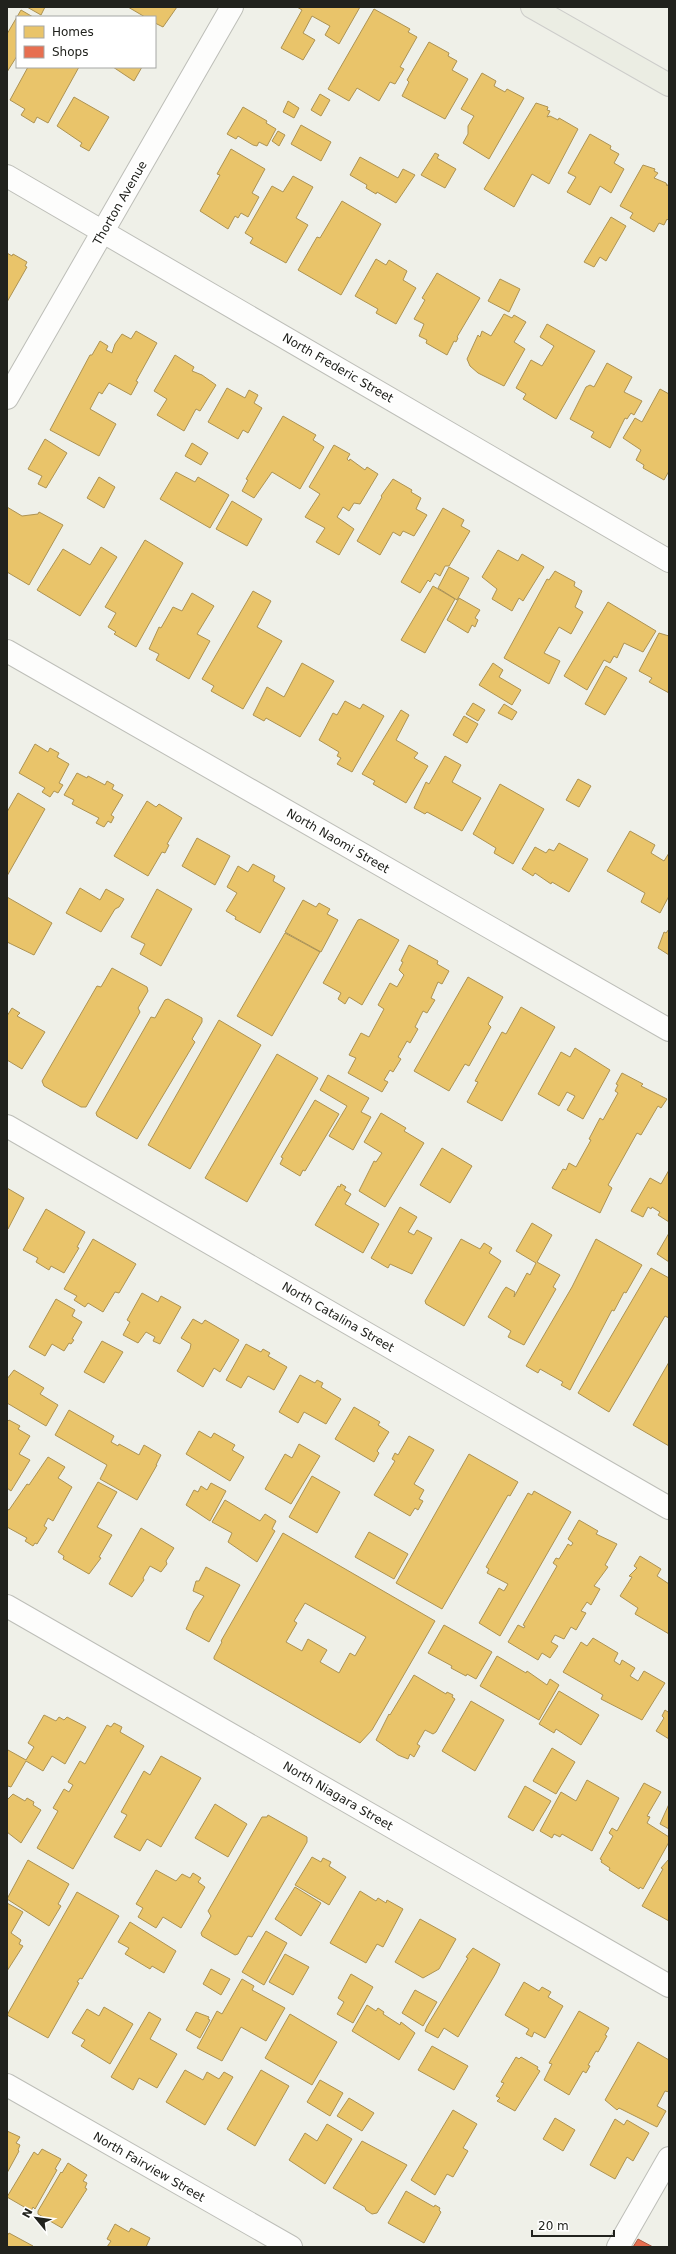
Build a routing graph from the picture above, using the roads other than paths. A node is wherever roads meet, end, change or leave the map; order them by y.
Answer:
1 (232, 7) edge
2 (532, 7) edge
3 (669, 85) edge
4 (7, 176) edge
5 (104, 232) junction
6 (7, 398) edge
7 (669, 561) edge
8 (7, 651) edge
9 (669, 1030) edge
10 (7, 1126) edge
11 (669, 1508) edge
12 (7, 1606) edge
13 (669, 1986) edge
14 (7, 2085) edge
15 (669, 2158) edge
16 (291, 2247) edge
17 (618, 2247) edge

1 - 5 street, Thorton Avenue
2 - 3 main road
4 - 5 street, North Frederic Street
5 - 6 street, Thorton Avenue
5 - 7 street, North Frederic Street
8 - 9 street, North Naomi Street
10 - 11 street, North Catalina Street
12 - 13 street, North Niagara Street
14 - 16 street, North Fairview Street
15 - 17 street

